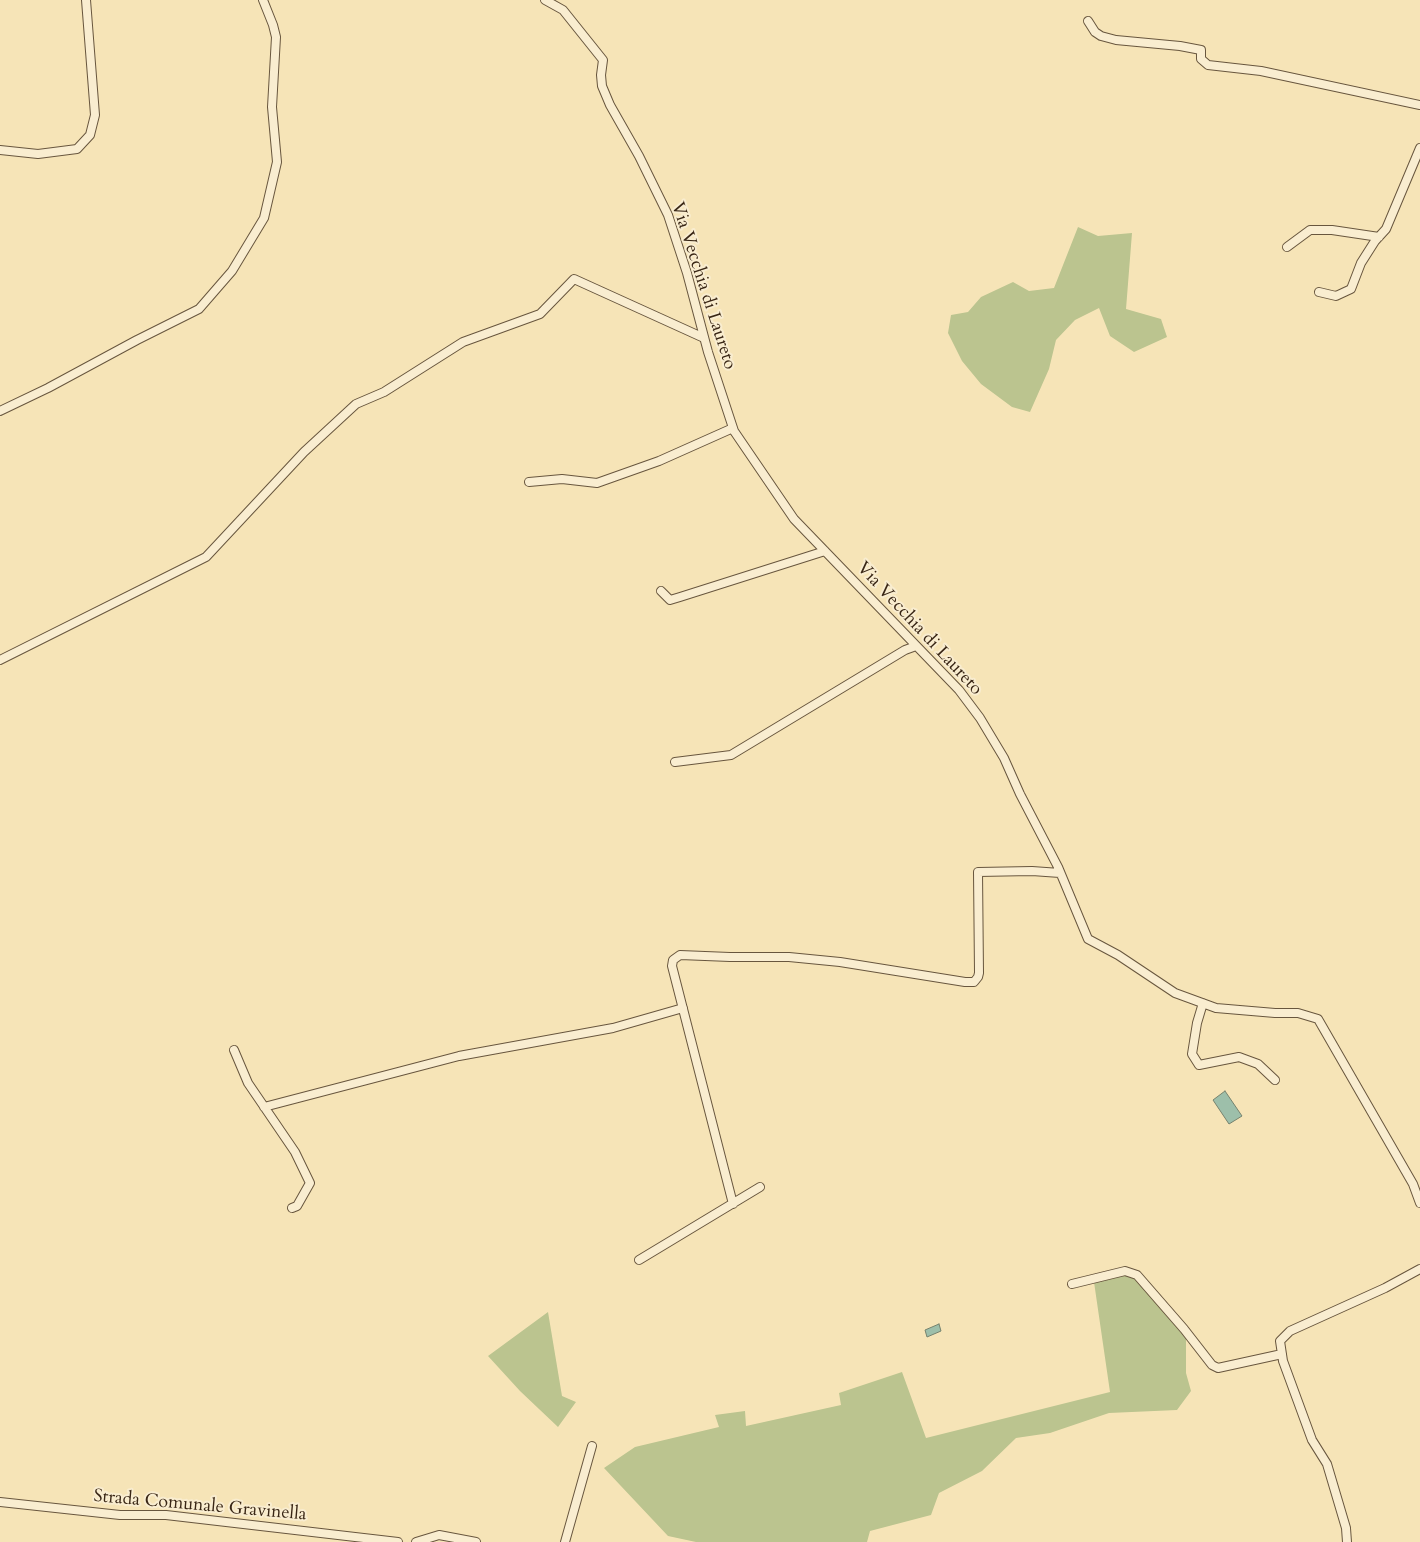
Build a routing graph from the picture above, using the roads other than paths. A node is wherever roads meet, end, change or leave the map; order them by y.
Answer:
1 (86, 0) edge
2 (263, 0) edge
3 (545, 0) edge
4 (1088, 21) dead end
5 (1420, 105) edge
6 (1420, 148) edge
7 (0, 150) edge
8 (1379, 237) junction
9 (1287, 247) dead end
10 (1320, 292) dead end
11 (704, 338) junction
12 (0, 411) edge
13 (733, 428) junction
14 (529, 482) dead end
15 (825, 551) junction
16 (661, 591) dead end
17 (916, 646) junction
18 (0, 660) edge
19 (675, 762) dead end
20 (1060, 873) junction
21 (1203, 1004) junction
22 (683, 1008) junction
23 (234, 1050) dead end
24 (1275, 1080) dead end
25 (264, 1107) junction
26 (760, 1187) dead end
27 (1420, 1203) edge
28 (733, 1204) junction
29 (292, 1208) dead end
30 (639, 1260) dead end
31 (1420, 1269) edge
32 (1072, 1284) dead end
33 (1282, 1354) junction
34 (592, 1446) dead end
35 (0, 1502) edge
36 (398, 1542) edge
37 (416, 1542) edge
38 (476, 1542) edge
39 (565, 1542) edge
40 (1347, 1542) edge

1 - 7 street
2 - 12 street
3 - 11 street, Via Vecchia di Laureto
4 - 5 street
6 - 8 street
8 - 9 street
8 - 10 street
11 - 13 street, Via Vecchia di Laureto
11 - 18 street
13 - 14 street
13 - 15 street, Via Vecchia di Laureto
15 - 16 street
15 - 17 street, Via Vecchia di Laureto
17 - 19 street
17 - 20 street, Via Vecchia di Laureto
20 - 21 street, Via Vecchia di Laureto
20 - 22 street
21 - 24 street
21 - 27 street, Via Vecchia di Laureto
22 - 25 street
22 - 28 street
23 - 25 street
25 - 29 street
26 - 28 street
28 - 30 street
31 - 33 street
32 - 33 street
33 - 40 street
34 - 39 street
35 - 36 street, Strada Comunale Gravinella
37 - 38 street

